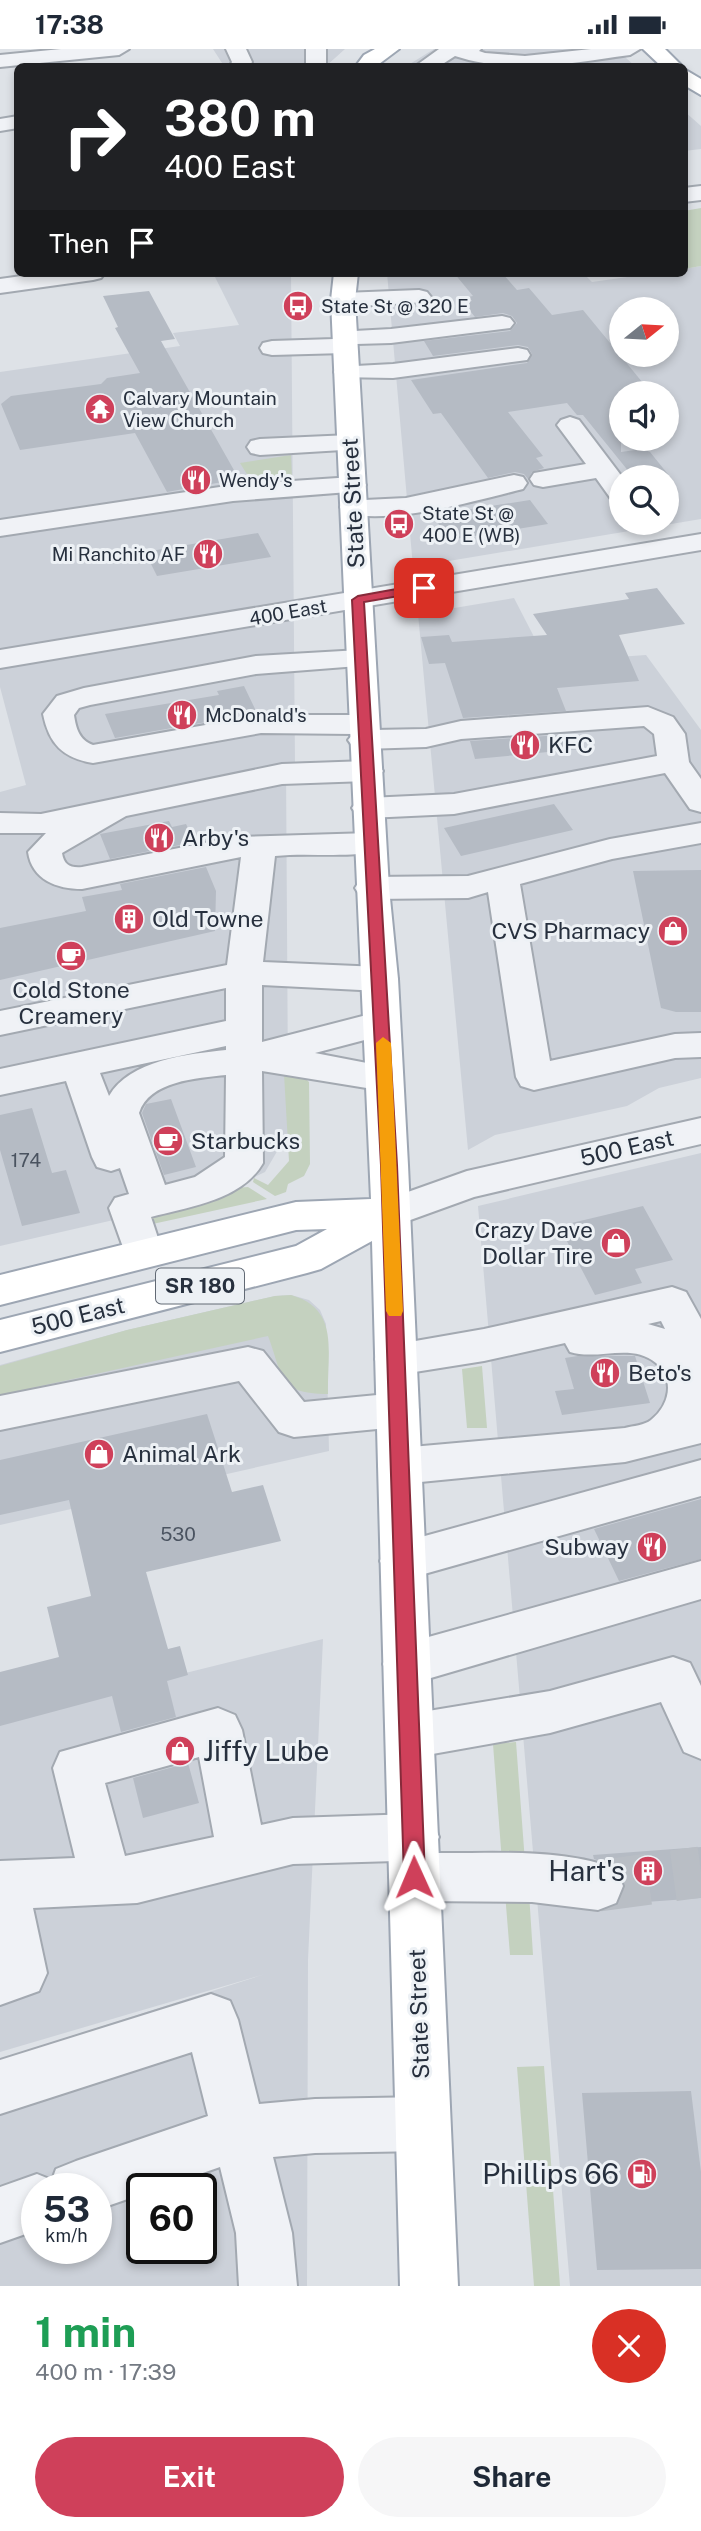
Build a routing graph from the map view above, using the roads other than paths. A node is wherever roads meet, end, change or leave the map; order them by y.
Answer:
1 (119, 49) edge
2 (389, 49) edge
3 (630, 49) edge
4 (653, 49) edge
5 (68, 51) edge
6 (467, 51) edge
7 (0, 61) edge
8 (367, 63) edge
9 (430, 63) edge
10 (508, 63) edge
11 (535, 63) edge
12 (669, 63) edge
13 (0, 261) edge
14 (64, 277) edge
15 (6, 285) edge
16 (344, 286) edge
17 (419, 297) dead end
18 (502, 323) dead end
19 (272, 348) dead end
20 (345, 352) junction
21 (518, 355) dead end
22 (570, 425) dead end
23 (350, 443) junction
24 (260, 447) dead end
25 (603, 469) junction
26 (609, 477) edge
27 (543, 479) dead end
28 (514, 483) dead end
29 (353, 496) junction
30 (0, 529) edge
31 (653, 535) edge
32 (701, 542) edge
33 (663, 548) junction
34 (358, 600) junction
35 (101, 643) junction
36 (0, 659) edge
37 (360, 659) junction
38 (117, 691) junction
39 (269, 694) junction
40 (364, 732) junction
41 (673, 762) junction
42 (367, 771) junction
43 (701, 802) edge
44 (117, 808) junction
45 (368, 808) junction
46 (0, 823) edge
47 (701, 833) edge
48 (370, 843) junction
49 (259, 848) junction
50 (502, 877) junction
51 (372, 888) junction
52 (244, 973) junction
53 (380, 979) junction
54 (0, 1023) edge
55 (382, 1023) junction
56 (701, 1045) edge
57 (244, 1050) junction
58 (79, 1065) junction
59 (385, 1077) junction
60 (0, 1082) edge
61 (701, 1131) edge
62 (140, 1205) junction
63 (391, 1213) junction
64 (143, 1253) junction
65 (0, 1290) edge
66 (0, 1336) edge
67 (484, 1345) junction
68 (396, 1359) junction
69 (701, 1359) edge
70 (398, 1410) junction
71 (0, 1413) edge
72 (682, 1430) edge
73 (400, 1466) junction
74 (701, 1478) edge
75 (403, 1561) junction
76 (701, 1580) edge
77 (407, 1664) junction
78 (687, 1674) edge
79 (410, 1736) junction
80 (701, 1737) edge
81 (243, 1853) junction
82 (414, 1857) junction
83 (106, 1880) junction
84 (1, 1884) edge
85 (598, 1886) tunnel mouth
86 (0, 1979) edge
87 (0, 2087) edge
88 (423, 2124) junction
89 (240, 2133) junction
90 (112, 2177) edge
91 (21, 2208) edge
92 (0, 2215) edge
93 (266, 2259) edge
94 (429, 2286) edge

1 - 5 street
2 - 8 main road
3 - 11 street
4 - 12 main road
5 - 7 street
6 - 9 street
6 - 10 street
13 - 15 street
14 - 15 street
16 - 17 street
16 - 20 main road, State Street
18 - 20 street
19 - 20 street
20 - 21 street
20 - 23 main road, State Street
22 - 25 street
23 - 24 street
23 - 29 main road, State Street
25 - 26 street
25 - 27 street
28 - 29 street
29 - 30 street
29 - 34 main road, State Street
31 - 33 street
32 - 33 street, 400 East
33 - 34 street, 400 East
34 - 35 street, 400 East
34 - 37 main road, State Street
35 - 36 street, 400 East
35 - 38 street
37 - 39 street
37 - 40 main road, State Street
38 - 39 street
38 - 39 street
39 - 40 street
40 - 41 street
40 - 42 main road, State Street
41 - 43 street
41 - 45 street
42 - 44 street
42 - 45 main road, State Street
44 - 46 street
44 - 49 street
45 - 48 main road, State Street
47 - 50 street
48 - 49 street
48 - 51 main road, State Street
49 - 52 street
50 - 51 street
50 - 56 street
51 - 53 main road, State Street
52 - 53 street
52 - 54 street
52 - 57 street
53 - 55 main road, State Street
55 - 57 street
55 - 59 main road, State Street
57 - 58 street
57 - 59 street
57 - 62 street
57 - 62 street
58 - 60 street
58 - 62 street
59 - 63 main road, State Street
61 - 63 street, 500 East
62 - 64 street
63 - 64 main road, 500 East / SR 180
63 - 66 main road, 500 East / SR 180
63 - 68 main road, State Street
64 - 65 main road, 500 East / SR 180
67 - 68 street
67 - 69 street
67 - 72 street
68 - 70 main road, State Street
70 - 71 street
70 - 73 main road, State Street
72 - 73 street
73 - 75 main road, State Street
74 - 75 street
75 - 77 main road, State Street
76 - 77 street
77 - 79 main road, State Street
78 - 79 street
78 - 80 street
79 - 82 main road, State Street
81 - 82 street
81 - 83 street
81 - 83 street
82 - 85 street
82 - 88 main road, State Street
83 - 84 street
84 - 86 street
87 - 89 street
88 - 89 street
88 - 94 main road, State Street
89 - 90 street
89 - 93 street
91 - 92 street

